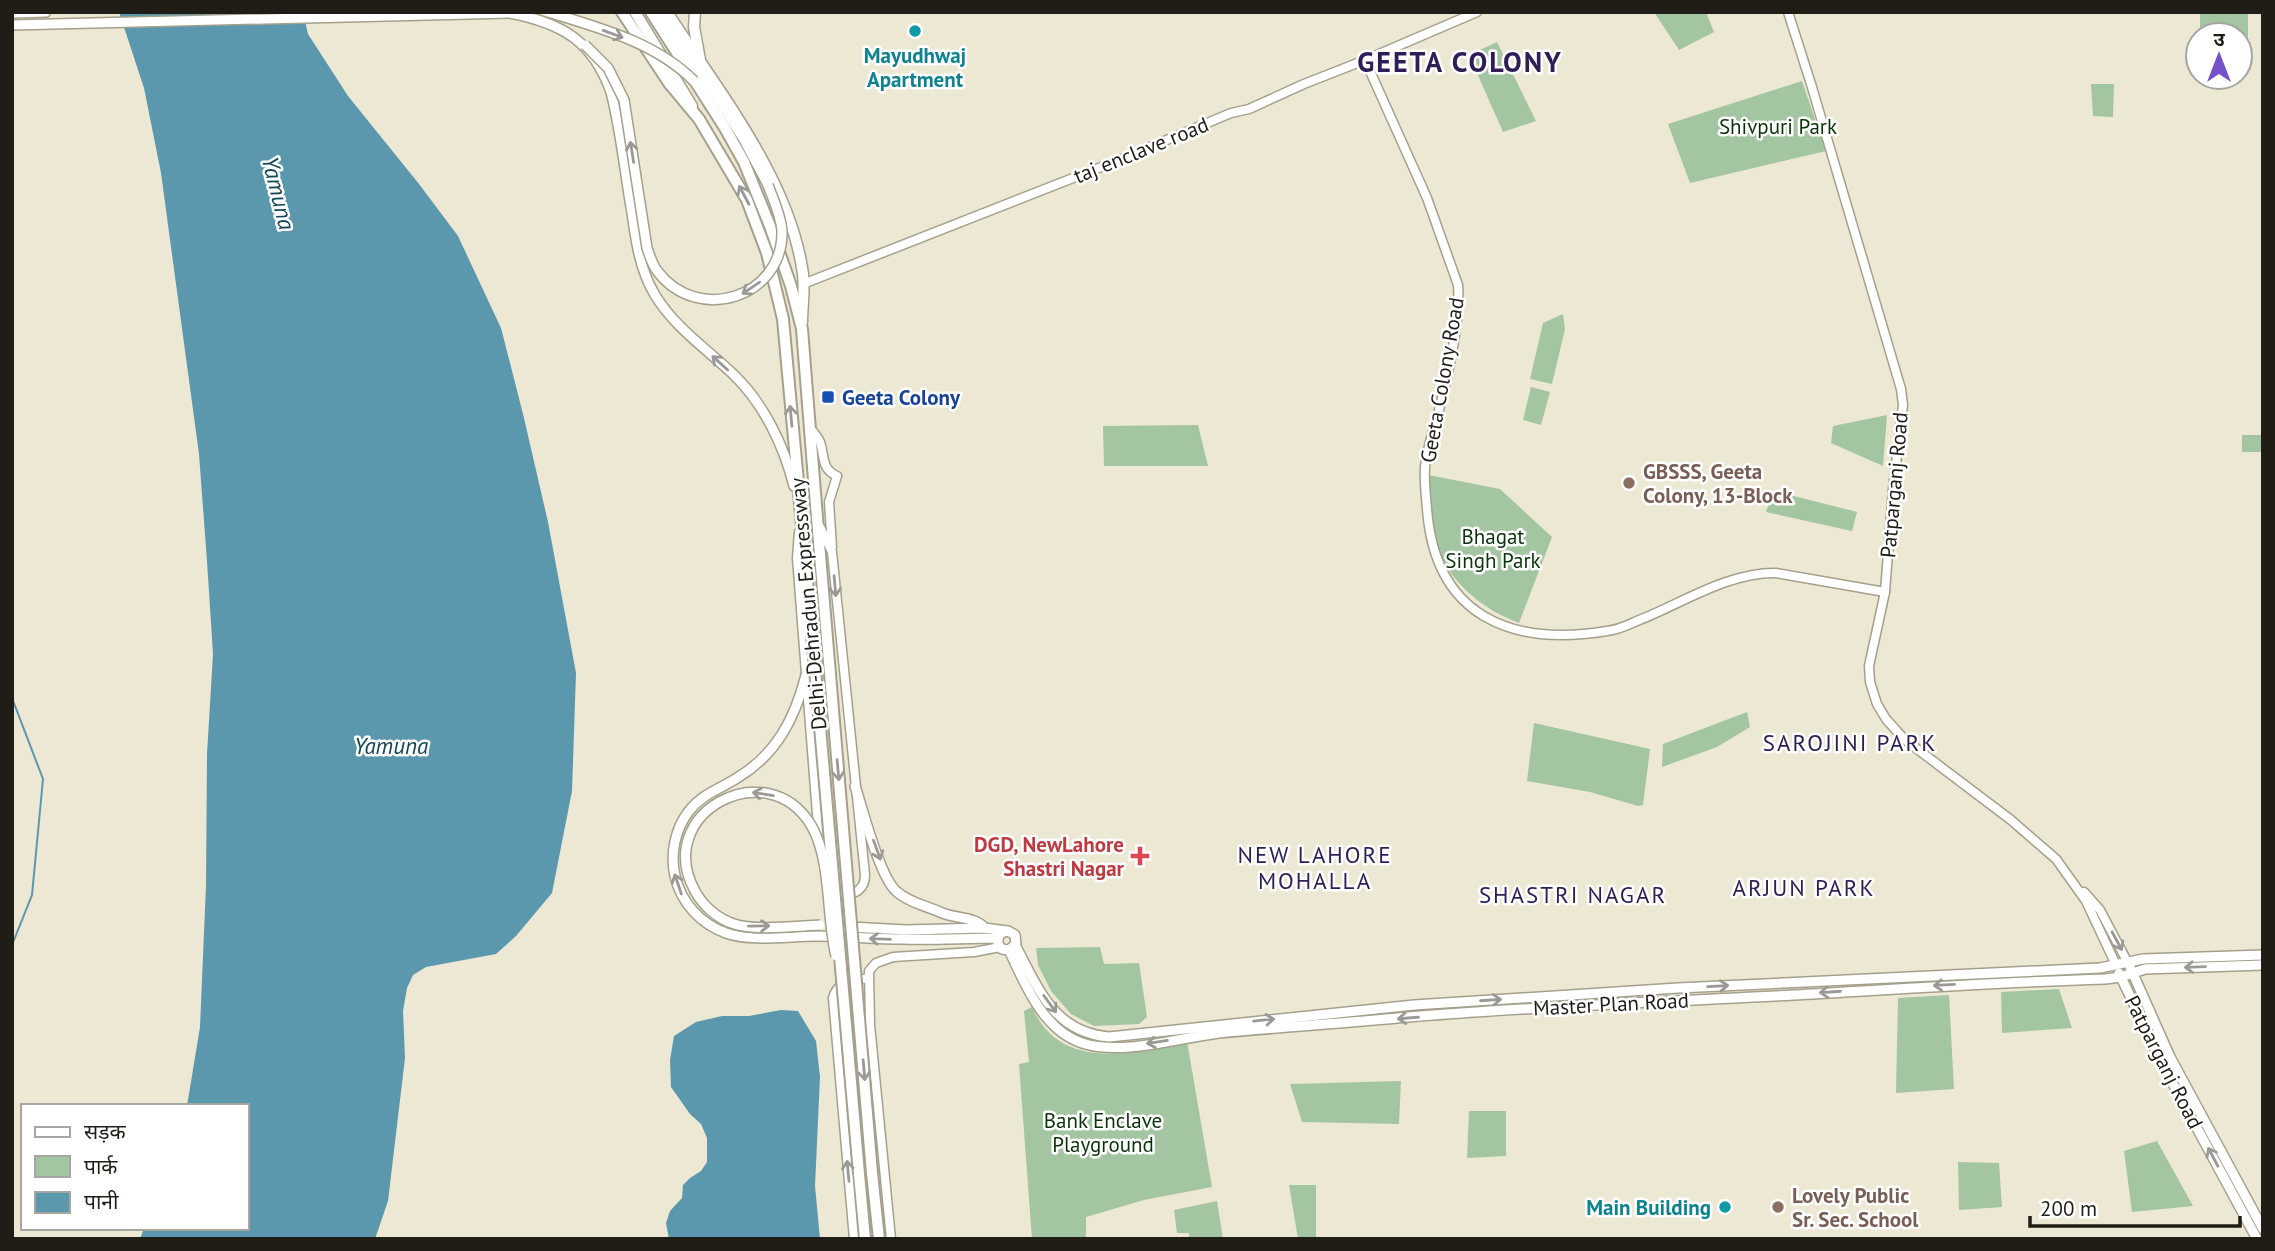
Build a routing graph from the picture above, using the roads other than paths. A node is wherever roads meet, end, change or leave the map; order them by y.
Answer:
1 (46, 12) edge
2 (548, 12) edge
3 (622, 12) edge
4 (650, 12) edge
5 (661, 12) edge
6 (667, 12) edge
7 (695, 12) edge
8 (1477, 12) edge
9 (1788, 12) edge
10 (12, 13) edge
11 (634, 18) edge
12 (12, 25) edge
13 (585, 45) junction
14 (1365, 60) junction
15 (701, 64) junction
16 (694, 81) junction
17 (803, 284) junction
18 (802, 328) junction
19 (810, 428) junction
20 (800, 510) junction
21 (817, 521) junction
22 (832, 552) junction
23 (1885, 592) junction
24 (806, 675) junction
25 (855, 786) junction
26 (2075, 883) junction
27 (985, 928) junction
28 (1008, 931) junction
29 (1005, 945) junction
30 (2263, 955) edge
31 (2128, 962) junction
32 (2116, 965) junction
33 (2263, 965) edge
34 (2133, 972) junction
35 (842, 976) junction
36 (2121, 977) junction
37 (868, 978) junction
38 (2263, 1229) edge
39 (854, 1239) edge
40 (865, 1239) edge
41 (879, 1239) edge
42 (891, 1239) edge
43 (2257, 1239) edge

1 - 10 main road
2 -> 16 main road, bridge
3 - 11 highway, Delhi-Dehradun Expressway
4 - 11 street
4 - 16 highway, Delhi-Dehradun Expressway, bridge
5 -> 13 main road, bridge
6 - 15 main road
7 - 15 main road
8 - 14 street, taj enclave road
9 - 23 street, Patparganj Road
20 -> 11 highway, Delhi-Dehradun Expressway
12 - 13 main road
20 -> 13 main road, bridge
14 - 17 street, taj enclave road
14 - 23 street, Geeta Colony Road
15 - 17 main road
16 - 18 highway, Delhi-Dehradun Expressway
17 - 18 main road
18 - 19 highway, Delhi-Dehradun Expressway
19 - 21 highway, Delhi-Dehradun Expressway
19 - 22 street
20 - 24 street
20 - 35 highway, Delhi-Dehradun Expressway, bridge
21 - 22 street
21 -> 41 highway, Delhi-Dehradun Expressway, bridge
22 -> 25 street
23 - 26 street, Patparganj Road
24 - 25 street
29 -> 24 main road
25 -> 27 main road
26 -> 31 street, Patparganj Road
26 - 32 street, Patparganj Road
27 - 28 main road
35 -> 27 main road, bridge
28 - 29 main road
28 - 29 main road
29 -> 32 main road
36 -> 29 main road, Master Plan Road
29 - 37 street
30 - 31 main road
31 - 32 main road
31 - 34 main road
32 - 36 main road, Patparganj Road
33 -> 34 main road, Master Plan Road
34 - 36 main road, Master Plan Road
34 - 38 main road
35 - 40 highway, Delhi-Dehradun Expressway, bridge
43 -> 36 main road, Patparganj Road
39 -> 37 street
37 - 42 street

